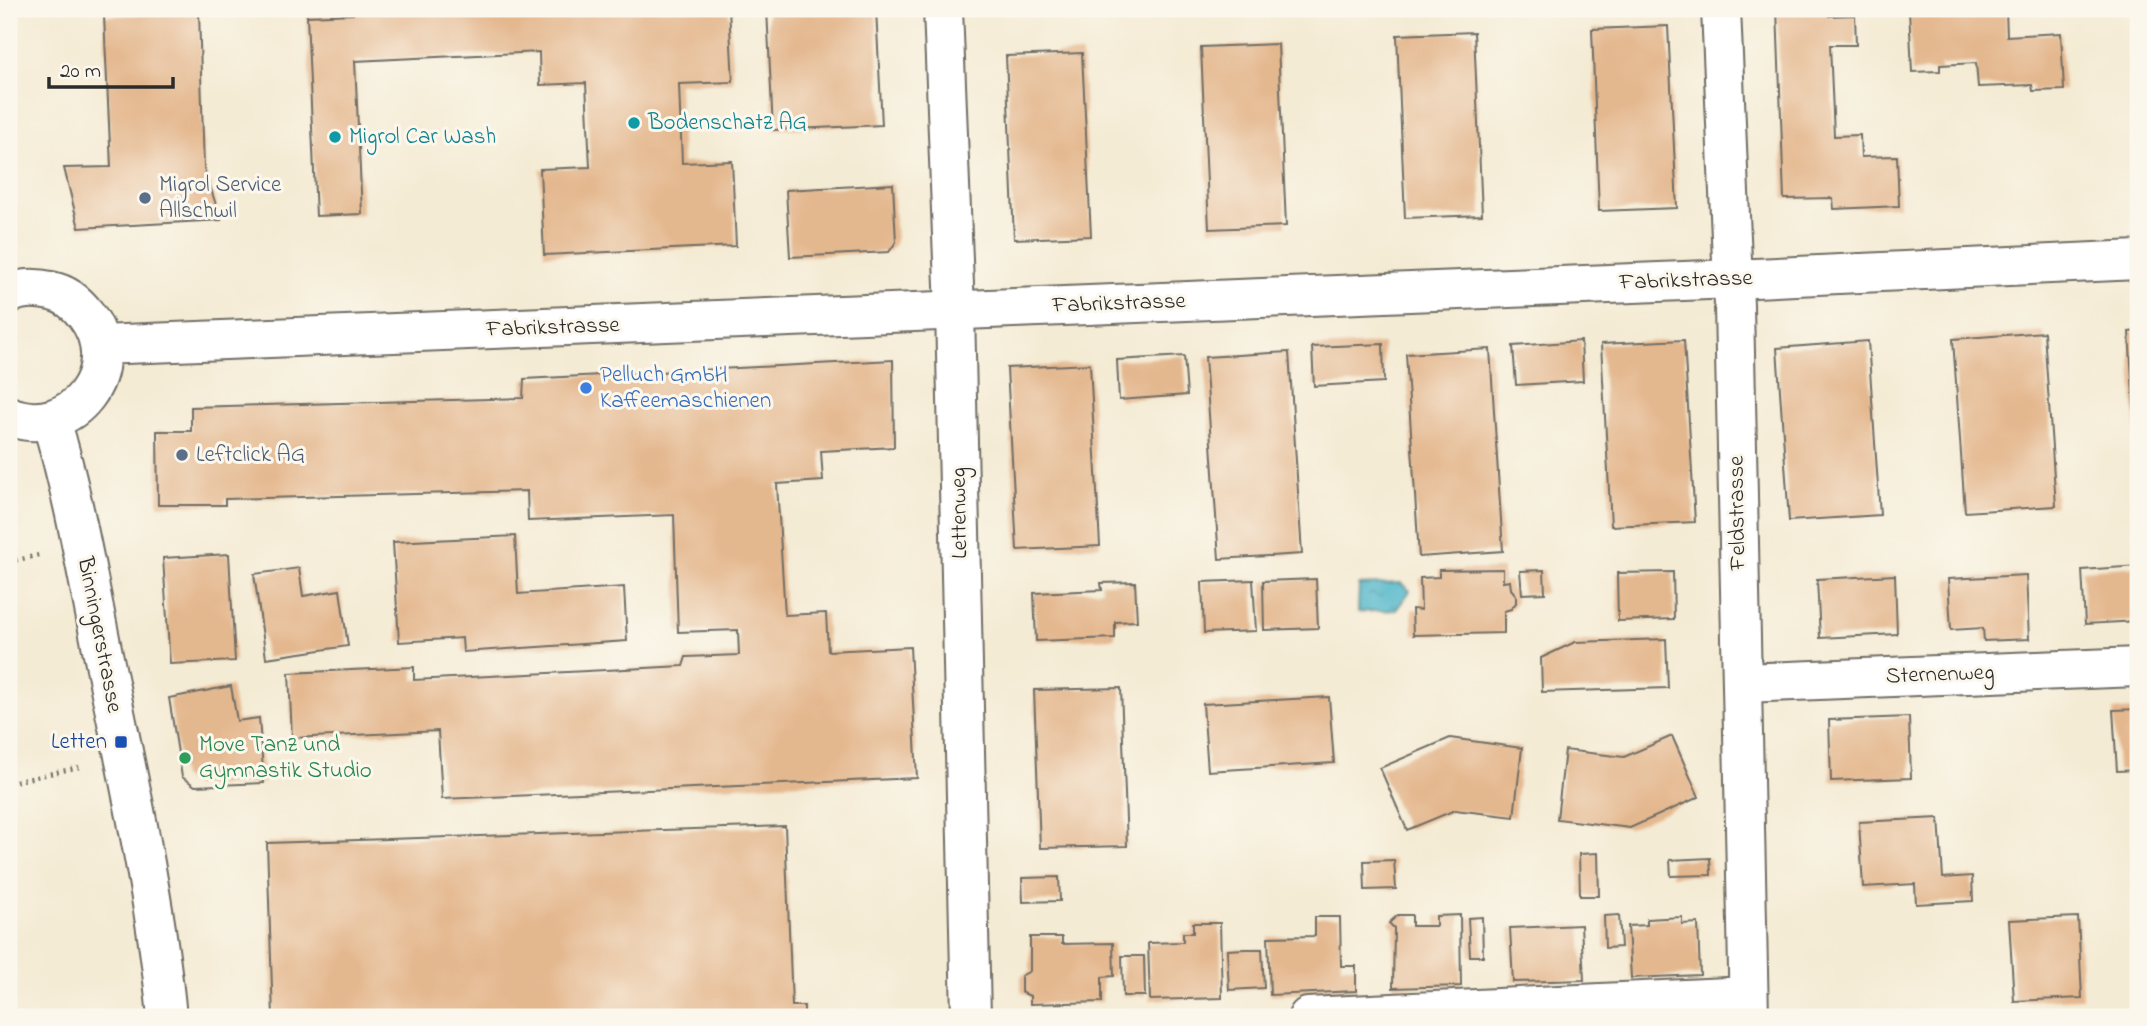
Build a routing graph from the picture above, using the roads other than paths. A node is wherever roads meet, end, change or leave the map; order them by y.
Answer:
1 (943, 9) edge
2 (1721, 9) edge
3 (2138, 260) edge
4 (1733, 279) junction
5 (11, 284) edge
6 (955, 310) junction
7 (100, 345) junction
8 (9, 416) edge
9 (51, 419) junction
10 (2138, 667) edge
11 (1742, 683) junction
12 (1748, 1007) edge
13 (167, 1017) edge
14 (971, 1017) edge
15 (1308, 1017) edge

1 - 6 street, Lettenweg
2 - 4 street, Feldstrasse
3 - 4 street, Fabrikstrasse
4 - 6 street, Fabrikstrasse
4 - 11 street, Feldstrasse
5 - 7 street
6 - 7 street, Fabrikstrasse
6 - 14 street, Lettenweg
7 - 9 street
8 - 9 street
9 - 13 street, Binningerstrasse
10 - 11 street, Sternenweg
11 - 12 street, Feldstrasse
12 - 15 street

